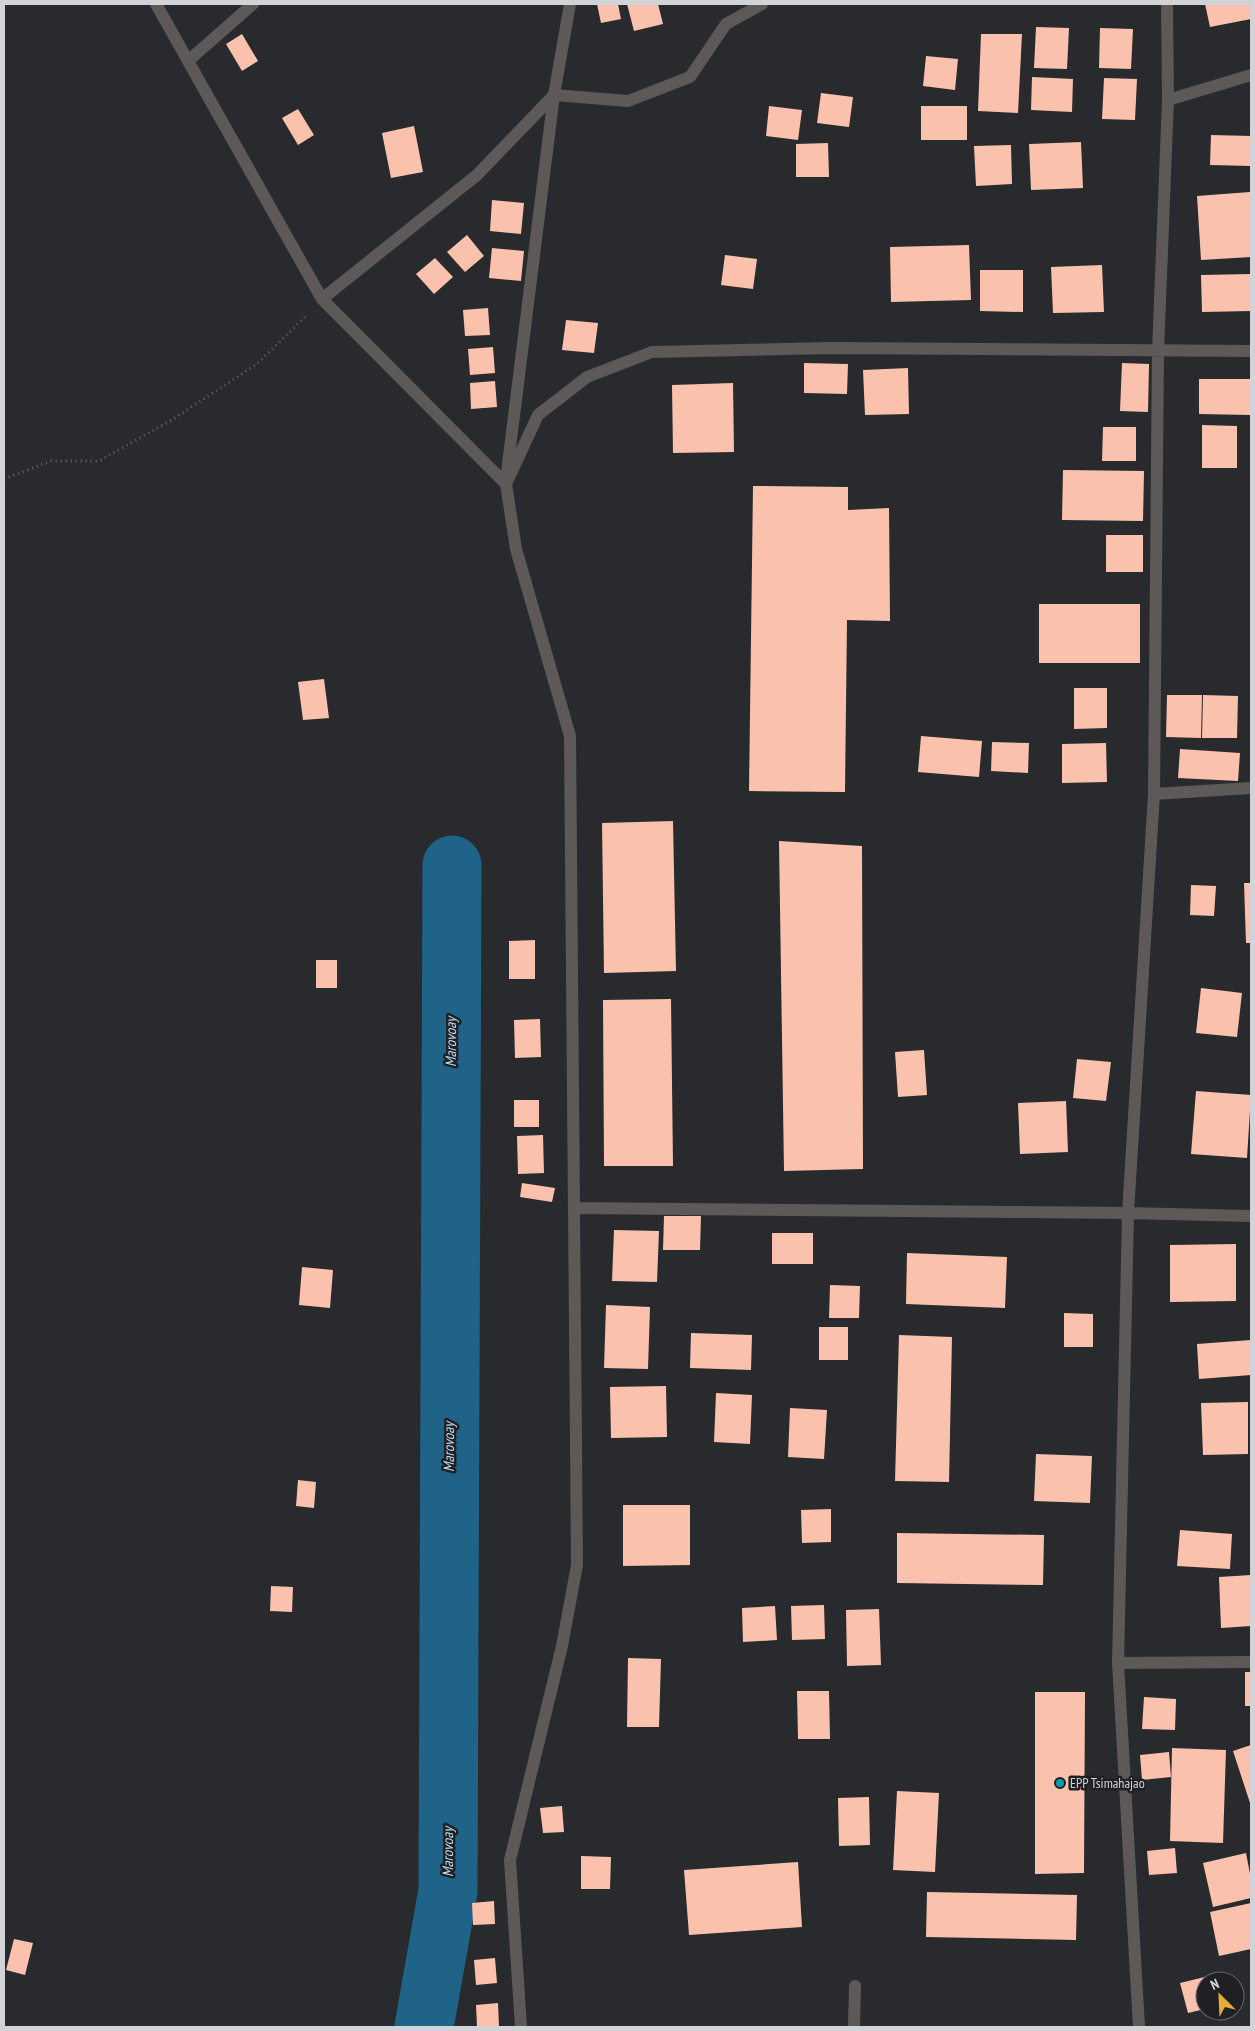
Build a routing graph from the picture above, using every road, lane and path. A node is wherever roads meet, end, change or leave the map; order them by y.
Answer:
1 (156, 4) edge
2 (253, 4) edge
3 (570, 4) edge
4 (762, 4) edge
5 (1166, 4) edge
6 (188, 61) junction
7 (1251, 75) edge
8 (554, 95) junction
9 (1168, 100) junction
10 (322, 299) junction
11 (1158, 351) junction
12 (1251, 351) edge
13 (4, 479) edge
14 (506, 484) junction
15 (1251, 788) edge
16 (1154, 794) junction
17 (574, 1208) junction
18 (1128, 1213) junction
19 (1251, 1216) edge
20 (1251, 1662) edge
21 (1118, 1663) junction
22 (856, 1986) dead end
23 (521, 2027) edge
24 (854, 2027) edge
25 (1139, 2027) edge

1 - 6 street
2 - 6 street
3 - 8 street
4 - 8 street
5 - 9 street
6 - 10 street
7 - 9 street
8 - 10 street
8 - 14 street
9 - 11 street
10 - 13 path
10 - 14 street
11 - 12 street
11 - 14 street
11 - 16 street
14 - 17 street
15 - 16 street
16 - 18 street
17 - 18 street
17 - 23 street
18 - 19 street
18 - 21 street
20 - 21 street
21 - 25 street
22 - 24 street

